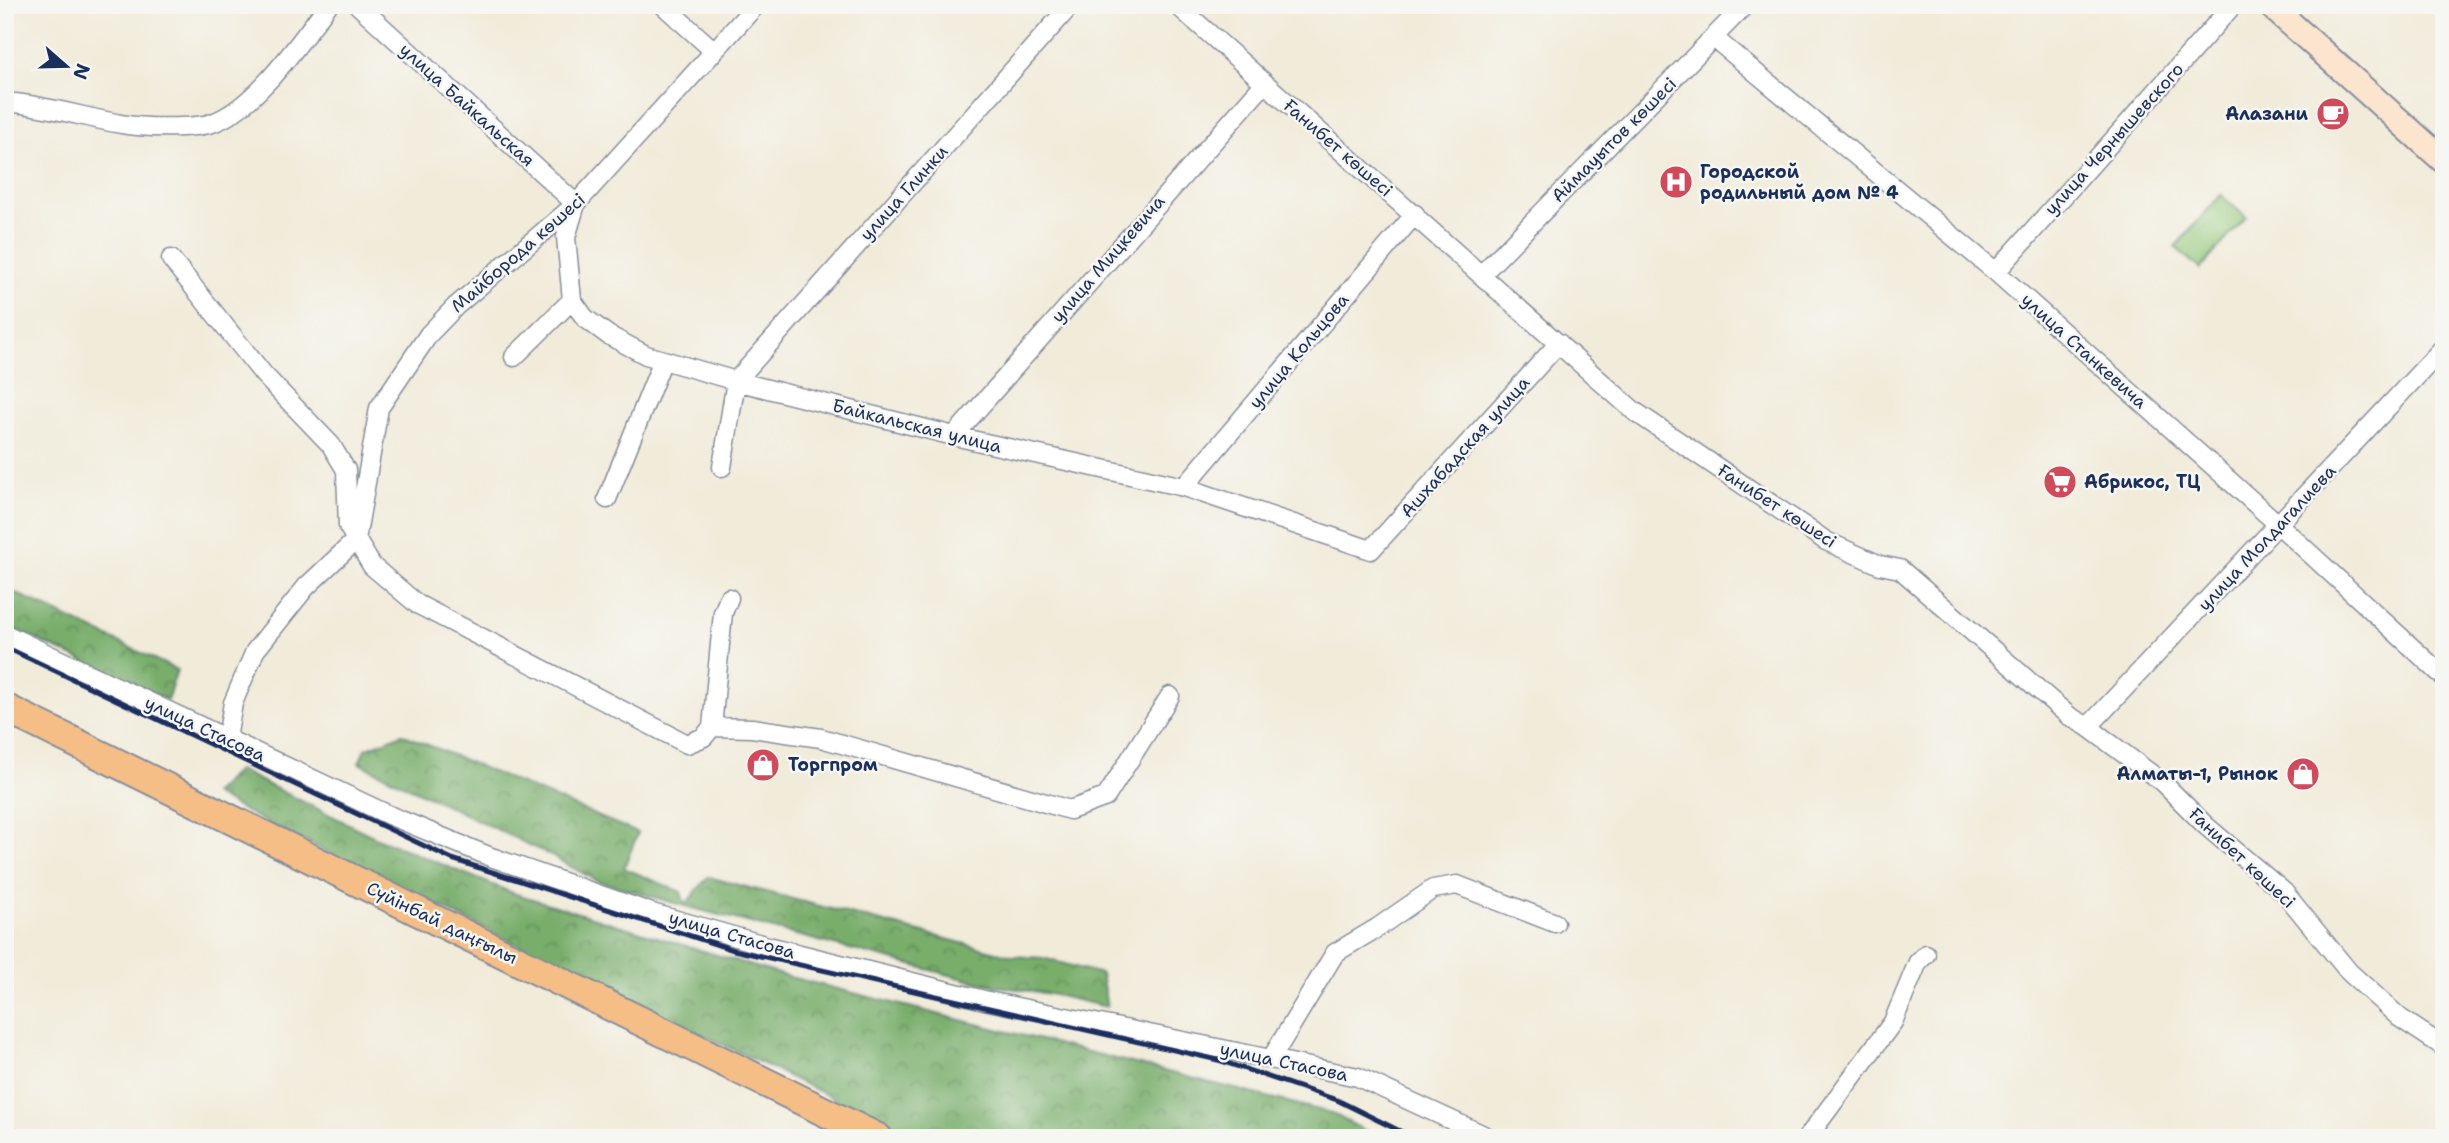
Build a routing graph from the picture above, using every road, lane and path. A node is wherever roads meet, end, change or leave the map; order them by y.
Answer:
1 (328, 5) edge
2 (358, 5) edge
3 (663, 5) edge
4 (756, 5) edge
5 (1071, 5) edge
6 (1177, 5) edge
7 (1745, 5) edge
8 (2233, 5) edge
9 (2270, 5) edge
10 (1714, 38) junction
11 (714, 51) junction
12 (1264, 84) junction
13 (5, 102) edge
14 (2444, 161) edge
15 (576, 205) junction
16 (1415, 214) junction
17 (171, 259) dead end
18 (1996, 272) junction
19 (1482, 274) junction
20 (572, 300) junction
21 (1559, 343) junction
22 (2444, 347) edge
23 (514, 357) dead end
24 (663, 360) junction
25 (736, 381) junction
26 (954, 436) junction
27 (722, 467) dead end
28 (1184, 488) junction
29 (607, 499) dead end
30 (2279, 525) junction
31 (356, 540) junction
32 (1371, 550) joint
33 (729, 598) dead end
34 (5, 634) edge
35 (2444, 677) edge
36 (1170, 696) dead end
37 (5, 708) edge
38 (712, 727) junction
39 (2088, 727) junction
40 (227, 739) junction
41 (1555, 923) dead end
42 (1926, 954) dead end
43 (2444, 1047) edge
44 (1271, 1059) junction
45 (878, 1138) edge
46 (1490, 1138) edge
47 (1807, 1138) edge

1 - 13 street
2 - 15 street, улица Байкальская
3 - 11 street
4 - 11 street, Майборода көшесі
5 - 25 street, улица Глинки
6 - 12 street, Ғанибет көшесі
7 - 10 street, Аймауытов көшесі
8 - 18 street, улица Чернышевского
9 - 14 street
10 - 18 street, улица Станкевича
10 - 19 street, Аймауытов көшесі
11 - 15 street, Майборода көшесі
12 - 16 street, Ғанибет көшесі
12 - 26 street, улица Мицкевича
15 - 20 street
15 - 31 street, Майборода көшесі
16 - 19 street, Ғанибет көшесі
16 - 28 street, улица Кольцова
17 - 31 street
18 - 30 street, улица Станкевича
19 - 21 street, Ғанибет көшесі
20 - 23 street
20 - 24 street, Байкальская улица
21 - 32 street, Ашхабадская улица
21 - 39 street, Ғанибет көшесі
22 - 30 street, улица Молдагалиева
24 - 25 street, Байкальская улица
24 - 29 street
25 - 26 street, Байкальская улица
25 - 27 street
26 - 28 street, Байкальская улица
28 - 32 street, Байкальская улица
30 - 35 street, улица Станкевича
30 - 39 street, улица Молдагалиева
31 - 38 street
31 - 40 street
33 - 38 street
34 - 40 street, улица Стасова
36 - 38 street
37 - 45 main road, Сүйінбай даңғылы
39 - 43 street, Ғанибет көшесі
40 - 44 street, улица Стасова
41 - 44 street
42 - 47 street
44 - 46 street, улица Стасова

